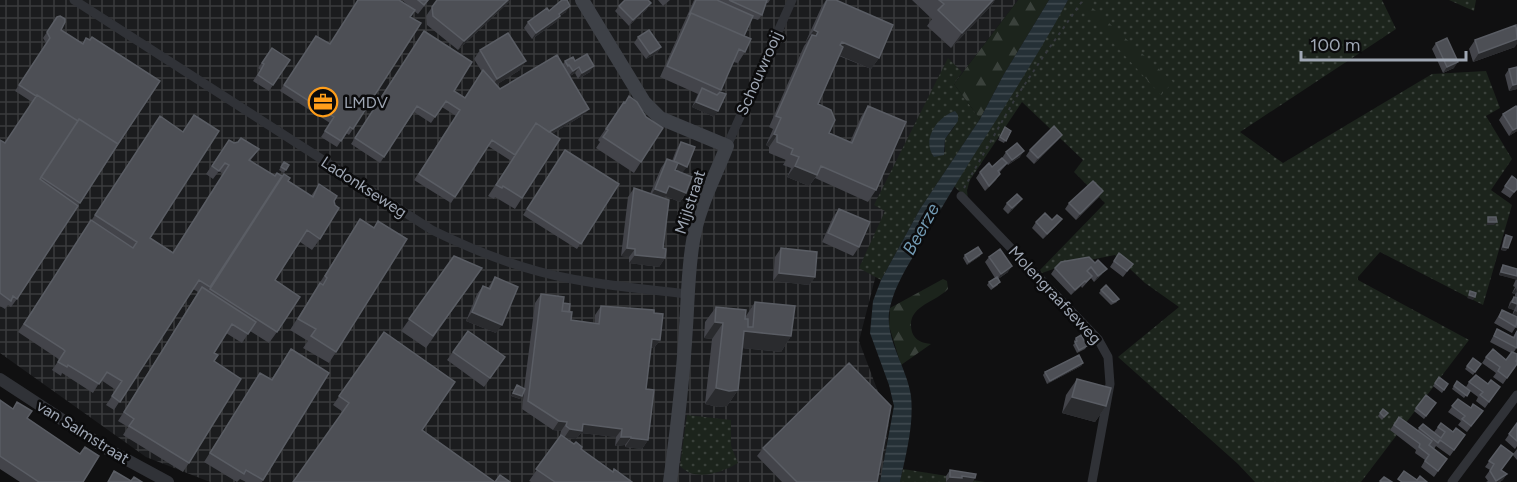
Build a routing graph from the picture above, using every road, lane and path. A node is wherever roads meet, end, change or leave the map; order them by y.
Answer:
1 (74, 0) edge
2 (582, 0) edge
3 (792, 0) edge
4 (1083, 0) edge
5 (727, 146) junction
6 (961, 196) joint
7 (687, 294) junction
8 (0, 379) edge
9 (1517, 395) edge
10 (168, 482) edge
11 (670, 482) edge
12 (1092, 482) edge
13 (1452, 482) edge

1 - 7 street, Ladonkseweg
2 - 5 main road
3 - 5 street, Schouwrooij
4 - 6 path
5 - 7 main road, Mijlstraat
6 - 12 street, Molengraafseweg
7 - 11 main road, Mijlstraat
8 - 10 street, van Salmstraat
9 - 13 street

